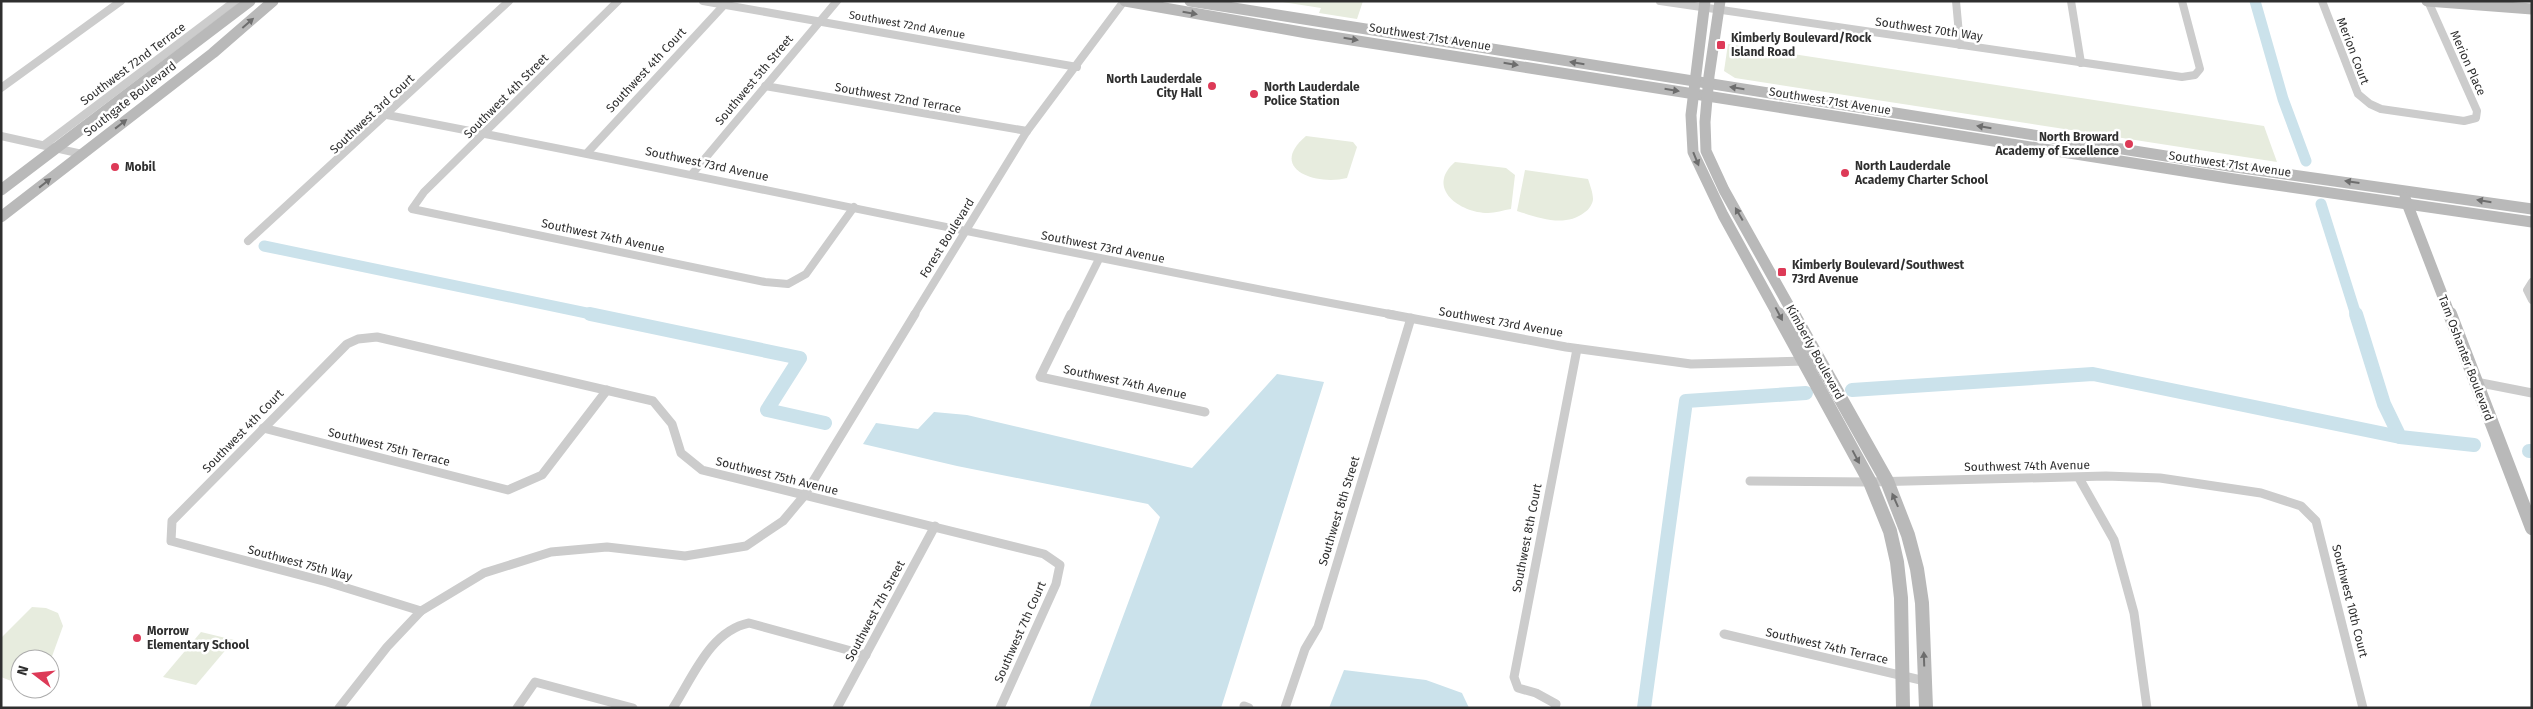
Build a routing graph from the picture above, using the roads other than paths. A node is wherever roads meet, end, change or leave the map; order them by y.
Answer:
1 (121, 1) edge
2 (235, 1) edge
3 (250, 1) edge
4 (273, 1) edge
5 (509, 1) edge
6 (618, 1) edge
7 (703, 1) edge
8 (837, 1) edge
9 (1125, 1) edge
10 (1190, 1) edge
11 (1660, 1) edge
12 (1956, 1) edge
13 (2070, 1) edge
14 (2182, 1) edge
15 (2322, 1) edge
16 (2428, 1) edge
17 (1704, 4) edge
18 (724, 5) junction
19 (1719, 6) edge
20 (2532, 9) edge
21 (820, 21) junction
22 (1960, 45) junction
23 (2081, 63) junction
24 (1078, 67) junction
25 (1694, 81) junction
26 (1709, 84) junction
27 (765, 86) junction
28 (1, 88) edge
29 (1692, 93) junction
30 (1708, 96) junction
31 (2370, 104) joint
32 (387, 115) junction
33 (1028, 131) junction
34 (484, 133) junction
35 (1, 136) edge
36 (44, 146) junction
37 (56, 148) junction
38 (587, 153) junction
39 (82, 154) junction
40 (692, 174) junction
41 (2401, 188) junction
42 (1, 190) edge
43 (2407, 202) junction
44 (854, 207) junction
45 (412, 209) joint
46 (2532, 209) edge
47 (1, 217) edge
48 (2532, 222) edge
49 (965, 232) junction
50 (248, 241) dead end
51 (1099, 259) junction
52 (2532, 282) edge
53 (2532, 300) edge
54 (1411, 318) junction
55 (347, 344) joint
56 (1576, 349) junction
57 (1819, 359) junction
58 (1804, 361) junction
59 (2476, 382) junction
60 (607, 390) junction
61 (2532, 393) edge
62 (1205, 412) dead end
63 (263, 428) junction
64 (2079, 478) junction
65 (1750, 481) dead end
66 (1887, 481) junction
67 (1870, 482) junction
68 (804, 496) junction
69 (2302, 506) joint
70 (2531, 525) edge
71 (935, 526) junction
72 (171, 541) joint
73 (1060, 565) joint
74 (421, 611) junction
75 (1724, 634) dead end
76 (866, 655) junction
77 (1903, 676) junction
78 (1925, 681) junction
79 (339, 708) edge
80 (517, 708) edge
81 (633, 708) edge
82 (673, 708) edge
83 (837, 708) edge
84 (1000, 708) edge
85 (1286, 708) edge
86 (1555, 708) edge
87 (1903, 708) edge
88 (1926, 708) edge
89 (2148, 708) edge
90 (2363, 708) edge

1 - 28 street
2 - 36 street, Southwest 72nd Terrace
3 - 37 main road, Southgate Boulevard
39 -> 4 main road, Southgate Boulevard
5 - 32 street, Southwest 3rd Court
6 - 34 street, Southwest 4th Street
7 - 18 street, Southwest 72nd Avenue
8 - 21 street, Southwest 5th Street
9 - 24 street, Forest Boulevard
9 -> 29 main road, Southwest 71st Avenue
25 -> 10 main road, Southwest 71st Avenue
11 - 17 street, Southwest 70th Way
12 - 22 street
13 - 23 street
14 - 23 street, Southwest 70th Way
15 - 31 street, Merion Court
16 - 20 main road
16 - 31 street, Merion Place
17 - 19 street, Southwest 70th Way
17 - 25 main road, Kimberly Boulevard
18 - 21 street, Southwest 72nd Avenue
18 - 38 street, Southwest 4th Court
19 - 22 street, Southwest 70th Way
19 - 26 main road, Kimberly Boulevard
21 - 24 street, Southwest 72nd Avenue
21 - 27 street, Southwest 5th Street
22 - 23 street, Southwest 70th Way
24 - 33 street, Forest Boulevard
25 - 26 main road, Southwest 71st Avenue
25 - 29 main road, Kimberly Boulevard
26 - 30 main road, Kimberly Boulevard
41 -> 26 main road, Southwest 71st Avenue
27 - 33 street, Southwest 72nd Terrace
27 - 40 street, Southwest 5th Street
29 - 30 main road, Southwest 71st Avenue
29 -> 58 main road, Kimberly Boulevard
30 - 43 main road, Southwest 71st Avenue
57 -> 30 main road, Kimberly Boulevard
32 - 34 street, Southwest 73rd Avenue
32 - 50 street, Southwest 3rd Court
33 - 49 street, Forest Boulevard
34 - 38 street, Southwest 73rd Avenue
34 - 45 street, Southwest 4th Street
35 - 36 street
36 - 37 street
37 - 39 street
37 - 42 main road, Southgate Boulevard
38 - 40 street, Southwest 73rd Avenue
47 -> 39 main road, Southgate Boulevard
40 - 44 street, Southwest 73rd Avenue
41 - 43 main road, Tam Oshanter Boulevard
46 -> 41 main road, Southwest 71st Avenue
43 - 48 main road, Southwest 71st Avenue
43 - 59 main road, Tam Oshanter Boulevard
44 - 45 street, Southwest 74th Avenue
44 - 49 street, Southwest 73rd Avenue
49 - 51 street, Southwest 73rd Avenue
49 - 68 street, Forest Boulevard
51 - 54 street, Southwest 73rd Avenue
51 - 62 street, Southwest 74th Avenue
52 - 53 street
54 - 56 street, Southwest 73rd Avenue
54 - 85 street, Southwest 8th Street
55 - 60 street, Southwest 75th Avenue
55 - 63 street, Southwest 4th Court
56 - 58 street, Southwest 73rd Avenue
56 - 86 street, Southwest 8th Court
57 - 58 street, Southwest 73rd Avenue
57 - 66 main road, Kimberly Boulevard
58 -> 67 main road, Kimberly Boulevard
59 - 61 street
59 - 70 main road, Tam Oshanter Boulevard
60 - 63 street, Southwest 75th Terrace
60 - 68 street, Southwest 75th Avenue
63 - 72 street, Southwest 4th Court
64 - 66 street, Southwest 74th Avenue
64 - 69 street, Southwest 74th Avenue
64 - 89 street
65 - 67 street, Southwest 74th Avenue
66 - 67 street, Southwest 74th Avenue
78 -> 66 main road, Kimberly Boulevard
67 - 77 main road, Kimberly Boulevard
68 - 71 street, Southwest 75th Avenue
68 - 74 street
69 - 90 street, Southwest 10th Court
71 - 73 street, Southwest 75th Avenue
71 - 76 street, Southwest 7th Street
72 - 74 street, Southwest 75th Way
73 - 84 street, Southwest 7th Court
74 - 79 street
75 - 77 street, Southwest 74th Terrace
76 - 82 street
76 - 83 street, Southwest 7th Street
77 - 78 street, Southwest 74th Terrace
77 - 87 main road, Kimberly Boulevard
78 - 88 main road, Kimberly Boulevard
80 - 81 street

